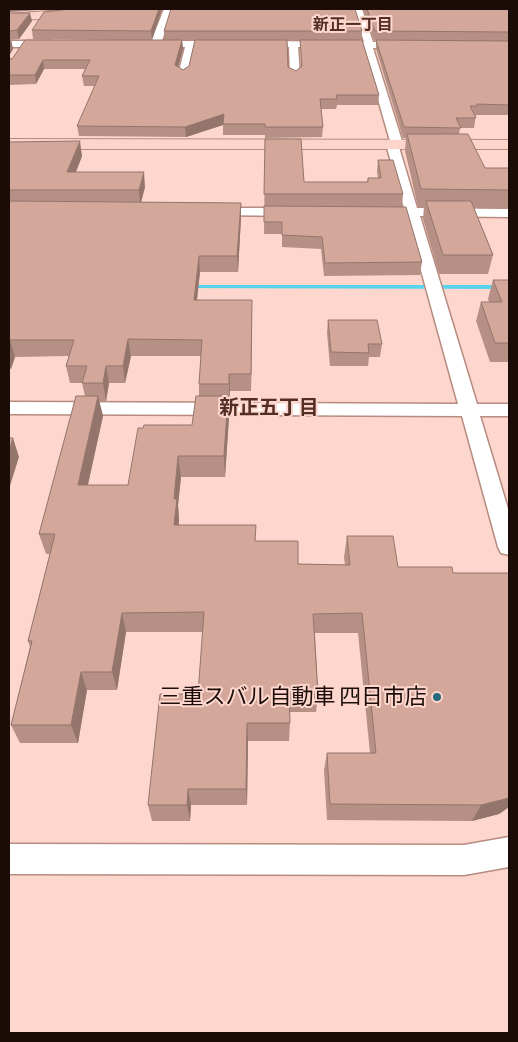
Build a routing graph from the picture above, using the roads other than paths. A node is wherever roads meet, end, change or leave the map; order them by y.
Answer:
1 (99, 9) edge
2 (168, 9) edge
3 (358, 9) edge
4 (9, 17) edge
5 (9, 44) edge
6 (61, 44) edge
7 (190, 44) junction
8 (236, 44) edge
9 (254, 44) edge
10 (293, 44) junction
11 (368, 44) junction
12 (419, 45) edge
13 (183, 75) edge
14 (295, 76) edge
15 (9, 144) edge
16 (394, 144) junction
17 (509, 145) edge
18 (196, 212) edge
19 (305, 212) edge
20 (364, 212) edge
21 (414, 212) junction
22 (509, 213) edge
23 (9, 408) edge
24 (470, 410) junction
25 (509, 410) edge
26 (509, 547) edge
27 (509, 852) edge
28 (9, 859) edge

1 - 4 street
2 - 7 street
3 - 11 street
5 - 6 street
7 - 8 street
7 - 13 street
9 - 10 street
10 - 11 street
10 - 14 street
11 - 12 street
11 - 16 street
15 - 16 street
16 - 17 street
16 - 21 street
18 - 19 street
20 - 21 street
21 - 22 street
21 - 24 street
23 - 24 street
24 - 25 street
24 - 26 street
27 - 28 street

